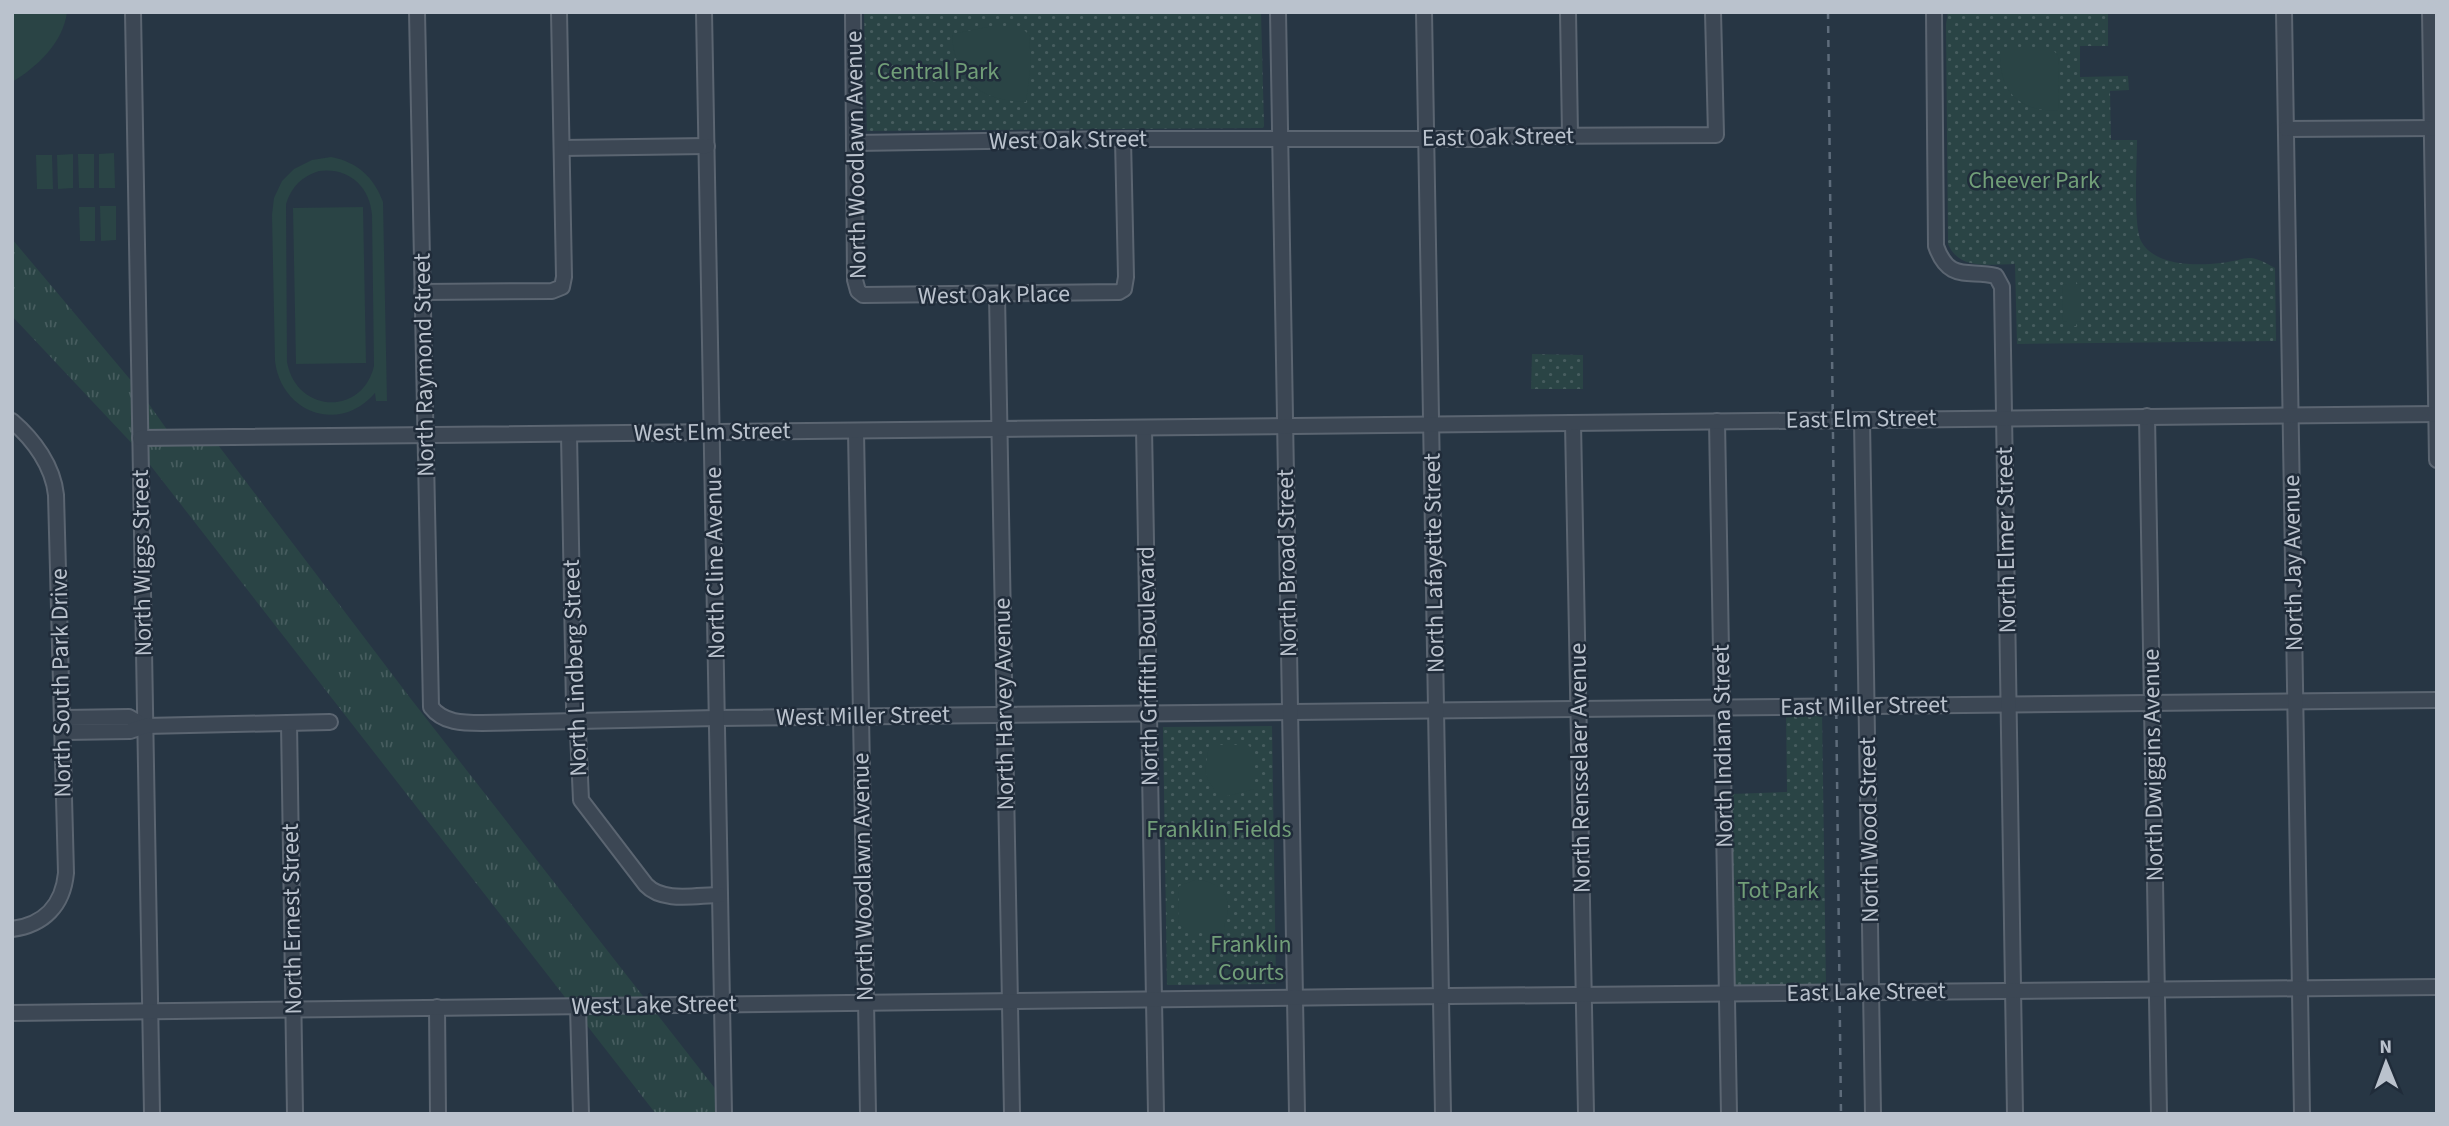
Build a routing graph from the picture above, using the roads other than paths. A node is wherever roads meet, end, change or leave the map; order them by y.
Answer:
1 (133, 12) edge
2 (416, 12) edge
3 (559, 12) edge
4 (704, 12) edge
5 (853, 12) edge
6 (1278, 12) edge
7 (1424, 12) edge
8 (1568, 12) edge
9 (1713, 12) edge
10 (1934, 12) edge
11 (2284, 12) edge
12 (2430, 12) edge
13 (2434, 128) edge
14 (2286, 129) junction
15 (1570, 135) junction
16 (1123, 139) junction
17 (1426, 139) junction
18 (1280, 140) junction
19 (855, 143) junction
20 (706, 146) junction
21 (562, 148) junction
22 (422, 292) junction
23 (863, 295) joint
24 (997, 295) junction
25 (2436, 414) edge
26 (2290, 415) junction
27 (2147, 416) junction
28 (2004, 418) junction
29 (1862, 420) junction
30 (12, 421) edge
31 (1717, 421) junction
32 (1573, 423) junction
33 (1431, 424) junction
34 (1285, 426) junction
35 (1144, 428) junction
36 (999, 429) junction
37 (856, 431) junction
38 (712, 433) junction
39 (569, 434) junction
40 (425, 435) junction
41 (140, 438) junction
42 (2437, 460) edge
43 (2437, 700) edge
44 (2295, 701) junction
45 (2152, 702) junction
46 (2008, 704) junction
47 (1867, 706) junction
48 (1722, 707) junction
49 (1578, 709) junction
50 (1436, 710) junction
51 (1290, 712) junction
52 (1149, 713) junction
53 (437, 715) joint
54 (1005, 715) junction
55 (861, 716) junction
56 (717, 718) junction
57 (330, 722) dead end
58 (576, 722) junction
59 (289, 723) junction
60 (64, 725) junction
61 (145, 726) junction
62 (720, 895) junction
63 (12, 929) edge
64 (2300, 987) junction
65 (2437, 987) edge
66 (2156, 989) junction
67 (2013, 990) junction
68 (1871, 991) junction
69 (1727, 994) junction
70 (1584, 995) junction
71 (1295, 997) junction
72 (1440, 997) junction
73 (1155, 1000) junction
74 (1010, 1001) junction
75 (866, 1003) junction
76 (722, 1004) junction
77 (437, 1007) junction
78 (578, 1007) junction
79 (293, 1010) junction
80 (150, 1011) junction
81 (12, 1013) edge
82 (152, 1114) edge
83 (295, 1114) edge
84 (439, 1114) edge
85 (581, 1114) edge
86 (724, 1114) edge
87 (868, 1114) edge
88 (1012, 1114) edge
89 (1156, 1114) edge
90 (1297, 1114) edge
91 (1443, 1114) edge
92 (1586, 1114) edge
93 (1729, 1114) edge
94 (1873, 1114) edge
95 (2015, 1114) edge
96 (2158, 1114) edge
97 (2302, 1114) edge

1 - 41 street, North Wiggs Street
2 - 22 street, North Raymond Street
3 - 21 street
4 - 20 street, North Cline Avenue
5 - 19 street, North Woodlawn Avenue
6 - 18 street, North Broad Street
7 - 17 street, North Lafayette Street
8 - 15 street
9 - 15 street, East Oak Street
10 - 28 street, North Elmer Street
11 - 14 street, North Jay Avenue
12 - 13 street
13 - 14 street
13 - 25 street
14 - 26 street, North Jay Avenue
15 - 17 street, East Oak Street
16 - 18 street, West Oak Street
16 - 19 street, West Oak Street
16 - 24 street, West Oak Place
17 - 18 street, East Oak Street
17 - 33 street, North Lafayette Street
18 - 34 street, North Broad Street
19 - 23 street, North Woodlawn Avenue
20 - 21 street
20 - 38 street, North Cline Avenue
21 - 22 street
22 - 40 street, North Raymond Street
23 - 24 street, West Oak Place
24 - 36 street, North Harvey Avenue
25 - 26 street, East Elm Street
25 - 42 street
26 - 27 street, East Elm Street
26 - 44 street, North Jay Avenue
27 - 28 street, East Elm Street
27 - 45 street, North Dwiggins Avenue
28 - 29 street, East Elm Street
28 - 46 street, North Elmer Street
29 - 31 street, East Elm Street
29 - 47 street, North Wood Street
30 - 60 street, North South Park Drive
31 - 32 street, East Elm Street
31 - 48 street, North Indiana Street
32 - 33 street, East Elm Street
32 - 49 street, North Rensselaer Avenue
33 - 34 street, East Elm Street
33 - 50 street, North Lafayette Street
34 - 35 street, West Elm Street
34 - 51 street, North Broad Street
35 - 36 street, West Elm Street
35 - 52 street, North Griffith Boulevard
36 - 37 street, West Elm Street
36 - 54 street, North Harvey Avenue
37 - 38 street, West Elm Street
37 - 55 street, North Woodlawn Avenue
38 - 39 street, West Elm Street
38 - 56 street, North Cline Avenue
39 - 40 street, West Elm Street
39 - 58 street, North Lindberg Street
40 - 41 street, West Elm Street
40 - 53 street, North Raymond Street
41 - 61 street, North Wiggs Street
43 - 44 street, East Miller Street
44 - 45 street, East Miller Street
44 - 64 street, North Jay Avenue
45 - 46 street, East Miller Street
45 - 66 street, North Dwiggins Avenue
46 - 47 street, East Miller Street
46 - 67 street, North Elmer Street
47 - 48 street, East Miller Street
47 - 68 street, North Wood Street
48 - 49 street, East Miller Street
48 - 69 street, North Indiana Street
49 - 50 street, East Miller Street
49 - 70 street, North Rensselaer Avenue
50 - 51 street, East Miller Street
50 - 72 street, North Lafayette Street
51 - 52 street, West Miller Street
51 - 71 street, North Broad Street
52 - 54 street, West Miller Street
52 - 73 street, North Griffith Boulevard
53 - 58 street, West Miller Street
54 - 55 street, West Miller Street
54 - 74 street, North Harvey Avenue
55 - 56 street, West Miller Street
55 - 75 street, North Woodlawn Avenue
56 - 58 street, West Miller Street
56 - 62 street, North Cline Avenue
57 - 59 street
58 - 62 street, North Lindberg Street
59 - 61 street
59 - 79 street, North Ernest Street
60 - 61 street
60 - 63 street, North South Park Drive
61 - 80 street, North Wiggs Street
62 - 76 street, North Cline Avenue
64 - 65 street, East Lake Street
64 - 66 street, East Lake Street
64 - 97 street, North Jay Avenue
66 - 67 street, East Lake Street
66 - 96 street, North Dwiggins Avenue
67 - 68 street, East Lake Street
67 - 95 street, North Elmer Street
68 - 69 street, East Lake Street
68 - 94 street, North Wood Street
69 - 70 street, East Lake Street
69 - 93 street, North Indiana Street
70 - 72 street, East Lake Street
70 - 92 street, North Rensselaer Avenue
71 - 72 street, East Lake Street
71 - 73 street, West Lake Street
71 - 90 street, North Broad Street
72 - 91 street, North Lafayette Street
73 - 74 street, West Lake Street
73 - 89 street, North Griffith Boulevard
74 - 75 street, West Lake Street
74 - 88 street, North Harvey Avenue
75 - 76 street, West Lake Street
75 - 87 street, North Woodlawn Avenue
76 - 78 street, West Lake Street
76 - 86 street, North Cline Avenue
77 - 78 street, West Lake Street
77 - 79 street, West Lake Street
77 - 84 street
78 - 85 street
79 - 80 street, West Lake Street
79 - 83 street, North Ernest Street
80 - 81 street, West Lake Street
80 - 82 street, North Wiggs Street

